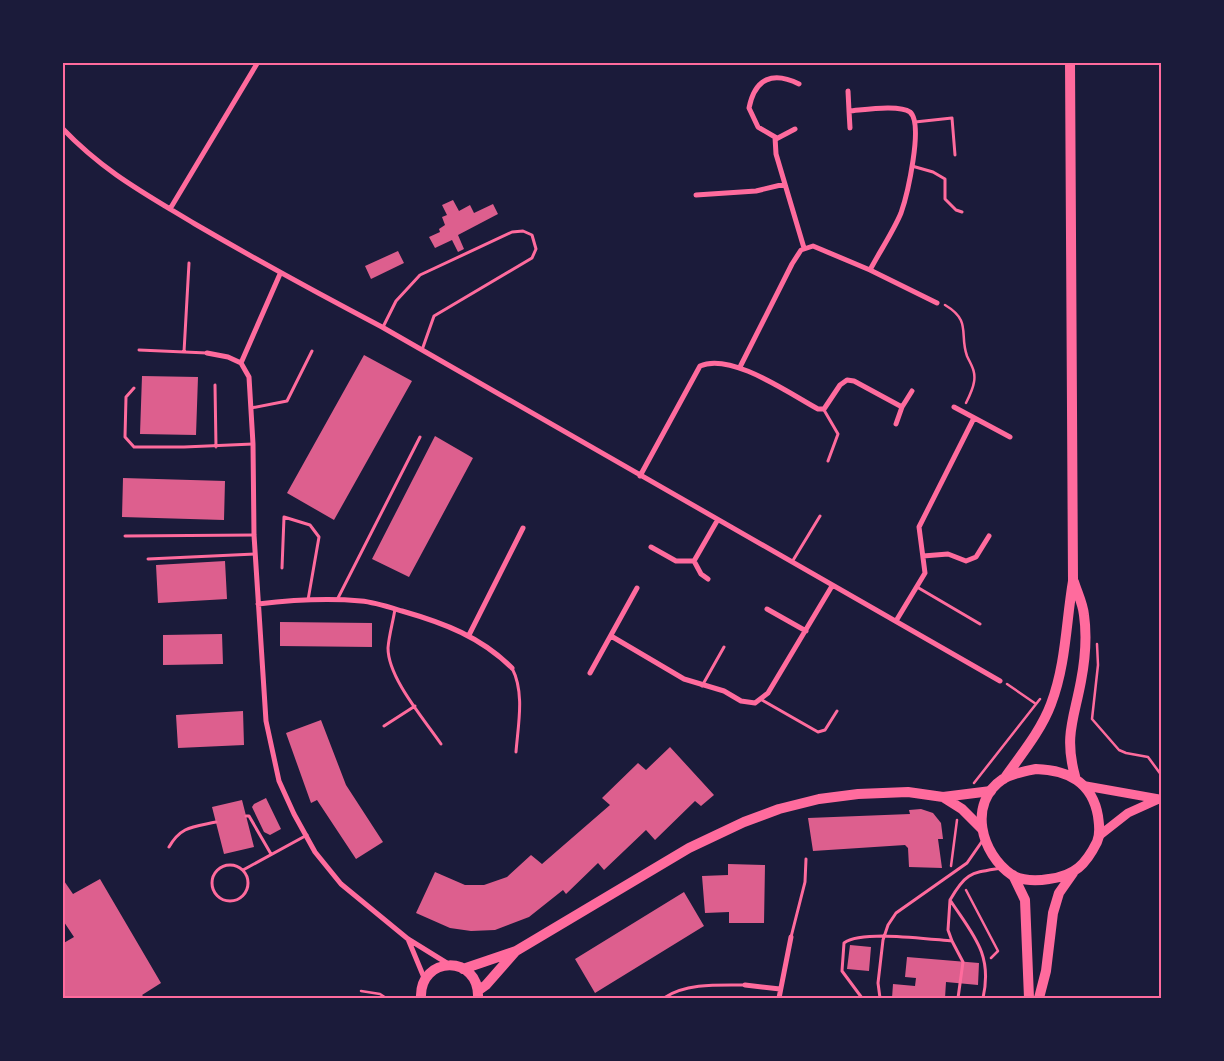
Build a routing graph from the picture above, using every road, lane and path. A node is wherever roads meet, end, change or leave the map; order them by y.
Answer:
1 (258, 62) edge
2 (1070, 62) edge
3 (799, 84) dead end
4 (848, 91) dead end
5 (849, 111) junction
6 (915, 122) junction
7 (62, 128) edge
8 (850, 128) dead end
9 (795, 129) dead end
10 (776, 139) junction
11 (955, 155) dead end
12 (911, 166) junction
13 (785, 184) junction
14 (696, 195) dead end
15 (170, 209) junction
16 (962, 212) dead end
17 (804, 248) junction
18 (189, 263) dead end
19 (870, 270) junction
20 (280, 274) junction
21 (937, 303) joint
22 (382, 327) junction
23 (139, 350) dead end
24 (422, 350) junction
25 (312, 351) dead end
26 (184, 352) junction
27 (207, 354) joint
28 (241, 363) junction
29 (740, 367) junction
30 (215, 385) dead end
31 (134, 388) dead end
32 (912, 392) dead end
33 (902, 407) junction
34 (954, 407) dead end
35 (251, 408) junction
36 (821, 409) junction
37 (962, 412) junction
38 (974, 418) junction
39 (896, 424) dead end
40 (420, 437) dead end
41 (1010, 437) dead end
42 (253, 444) junction
43 (216, 446) junction
44 (828, 461) dead end
45 (640, 476) junction
46 (820, 516) dead end
47 (717, 521) junction
48 (523, 528) dead end
49 (254, 535) junction
50 (125, 536) dead end
51 (989, 536) dead end
52 (651, 548) dead end
53 (255, 554) junction
54 (923, 556) junction
55 (148, 559) dead end
56 (694, 561) junction
57 (792, 562) junction
58 (282, 568) dead end
59 (708, 579) dead end
60 (1073, 581) junction
61 (832, 586) junction
62 (918, 587) junction
63 (637, 588) dead end
64 (308, 600) junction
65 (337, 600) junction
66 (258, 604) junction
67 (395, 609) junction
68 (767, 609) dead end
69 (896, 621) junction
70 (980, 624) dead end
71 (806, 631) junction
72 (469, 635) junction
73 (611, 636) junction
74 (1085, 644) junction
75 (724, 647) dead end
76 (512, 668) joint
77 (590, 673) dead end
78 (1000, 681) joint
79 (702, 686) junction
80 (762, 700) junction
81 (415, 706) junction
82 (837, 711) dead end
83 (384, 726) dead end
84 (441, 744) dead end
85 (516, 752) dead end
86 (1075, 776) junction
87 (1162, 776) edge
88 (978, 777) dead end
89 (1004, 779) junction
90 (1086, 786) junction
91 (991, 791) junction
92 (943, 797) junction
93 (1160, 798) edge
94 (246, 816) dead end
95 (216, 822) dead end
96 (983, 834) junction
97 (307, 835) junction
98 (1100, 835) junction
99 (169, 848) dead end
100 (271, 854) junction
101 (806, 859) dead end
102 (1004, 867) junction
103 (243, 870) junction
104 (1074, 872) junction
105 (1013, 875) junction
106 (950, 900) junction
107 (791, 936) joint
108 (884, 936) junction
109 (408, 939) junction
110 (952, 941) junction
111 (516, 952) junction
112 (451, 965) junction
113 (463, 968) junction
114 (424, 980) junction
115 (745, 985) joint
116 (780, 989) junction
117 (361, 991) dead end
118 (478, 994) edge
119 (419, 996) edge
120 (386, 998) edge
121 (664, 998) edge
122 (778, 998) edge
123 (862, 998) edge
124 (880, 998) edge
125 (958, 998) edge
126 (984, 998) edge
127 (1029, 998) edge
128 (1039, 998) edge

1 - 15 street
2 - 60 main road
3 - 10 street
4 - 5 street
5 - 6 street
5 - 8 street
6 - 11 lane
6 - 12 street
7 - 15 street
9 - 10 street
10 - 13 street
12 - 16 lane
12 - 19 street
13 - 14 street
13 - 17 street
15 - 20 street
17 - 19 street
17 - 29 street
18 - 26 lane
19 - 21 street
20 - 22 street
20 - 28 street
21 - 37 path
22 - 24 street
22 - 24 lane
23 - 26 lane
24 - 45 street
25 - 35 lane
26 - 27 lane
27 - 28 street
28 - 35 street
29 - 36 street
29 - 45 street
30 - 43 lane
31 - 43 lane
32 - 33 street
33 - 36 street
33 - 39 street
34 - 37 street
35 - 42 street
36 - 44 lane
37 - 38 street
38 - 41 street
38 - 54 street
40 - 65 lane
42 - 43 lane
42 - 49 street
45 - 47 street
46 - 57 lane
47 - 56 street
47 - 57 street
48 - 72 street
49 - 50 lane
49 - 53 street
51 - 54 street
52 - 56 street
53 - 55 lane
53 - 66 street
54 - 62 street
56 - 59 street
57 - 61 street
58 - 64 lane
60 - 74 main road
60 - 89 main road
61 - 69 street
61 - 71 street
62 - 69 street
62 - 70 lane
63 - 73 street
64 - 65 street
64 - 66 street
65 - 67 street
66 - 97 street
67 - 72 street
67 - 81 lane
68 - 71 street
69 - 78 street
71 - 80 street
72 - 76 street
73 - 77 street
73 - 79 street
74 - 86 main road
74 - 87 path
75 - 79 lane
76 - 85 lane
78 - 88 path
79 - 80 street
80 - 82 lane
81 - 83 lane
81 - 84 lane
86 - 89 main road
86 - 90 main road
89 - 91 main road
90 - 93 main road
90 - 98 main road
91 - 92 main road
91 - 96 main road
92 - 96 main road
92 - 111 main road
93 - 98 main road
94 - 100 lane
95 - 99 lane
96 - 102 main road
96 - 108 lane
97 - 100 lane
97 - 109 street
98 - 104 main road
100 - 103 lane
101 - 107 lane
102 - 105 main road
102 - 106 lane
103 - 103 lane
104 - 105 main road
104 - 128 main road
105 - 127 main road
106 - 110 lane
106 - 126 lane
107 - 116 street
108 - 110 lane
108 - 123 lane
108 - 124 lane
109 - 112 street
109 - 114 street
110 - 125 lane
111 - 113 main road
111 - 118 main road
112 - 113 main road
112 - 114 main road
113 - 118 main road
114 - 119 main road
115 - 116 street
115 - 121 lane
116 - 122 street
117 - 120 path

